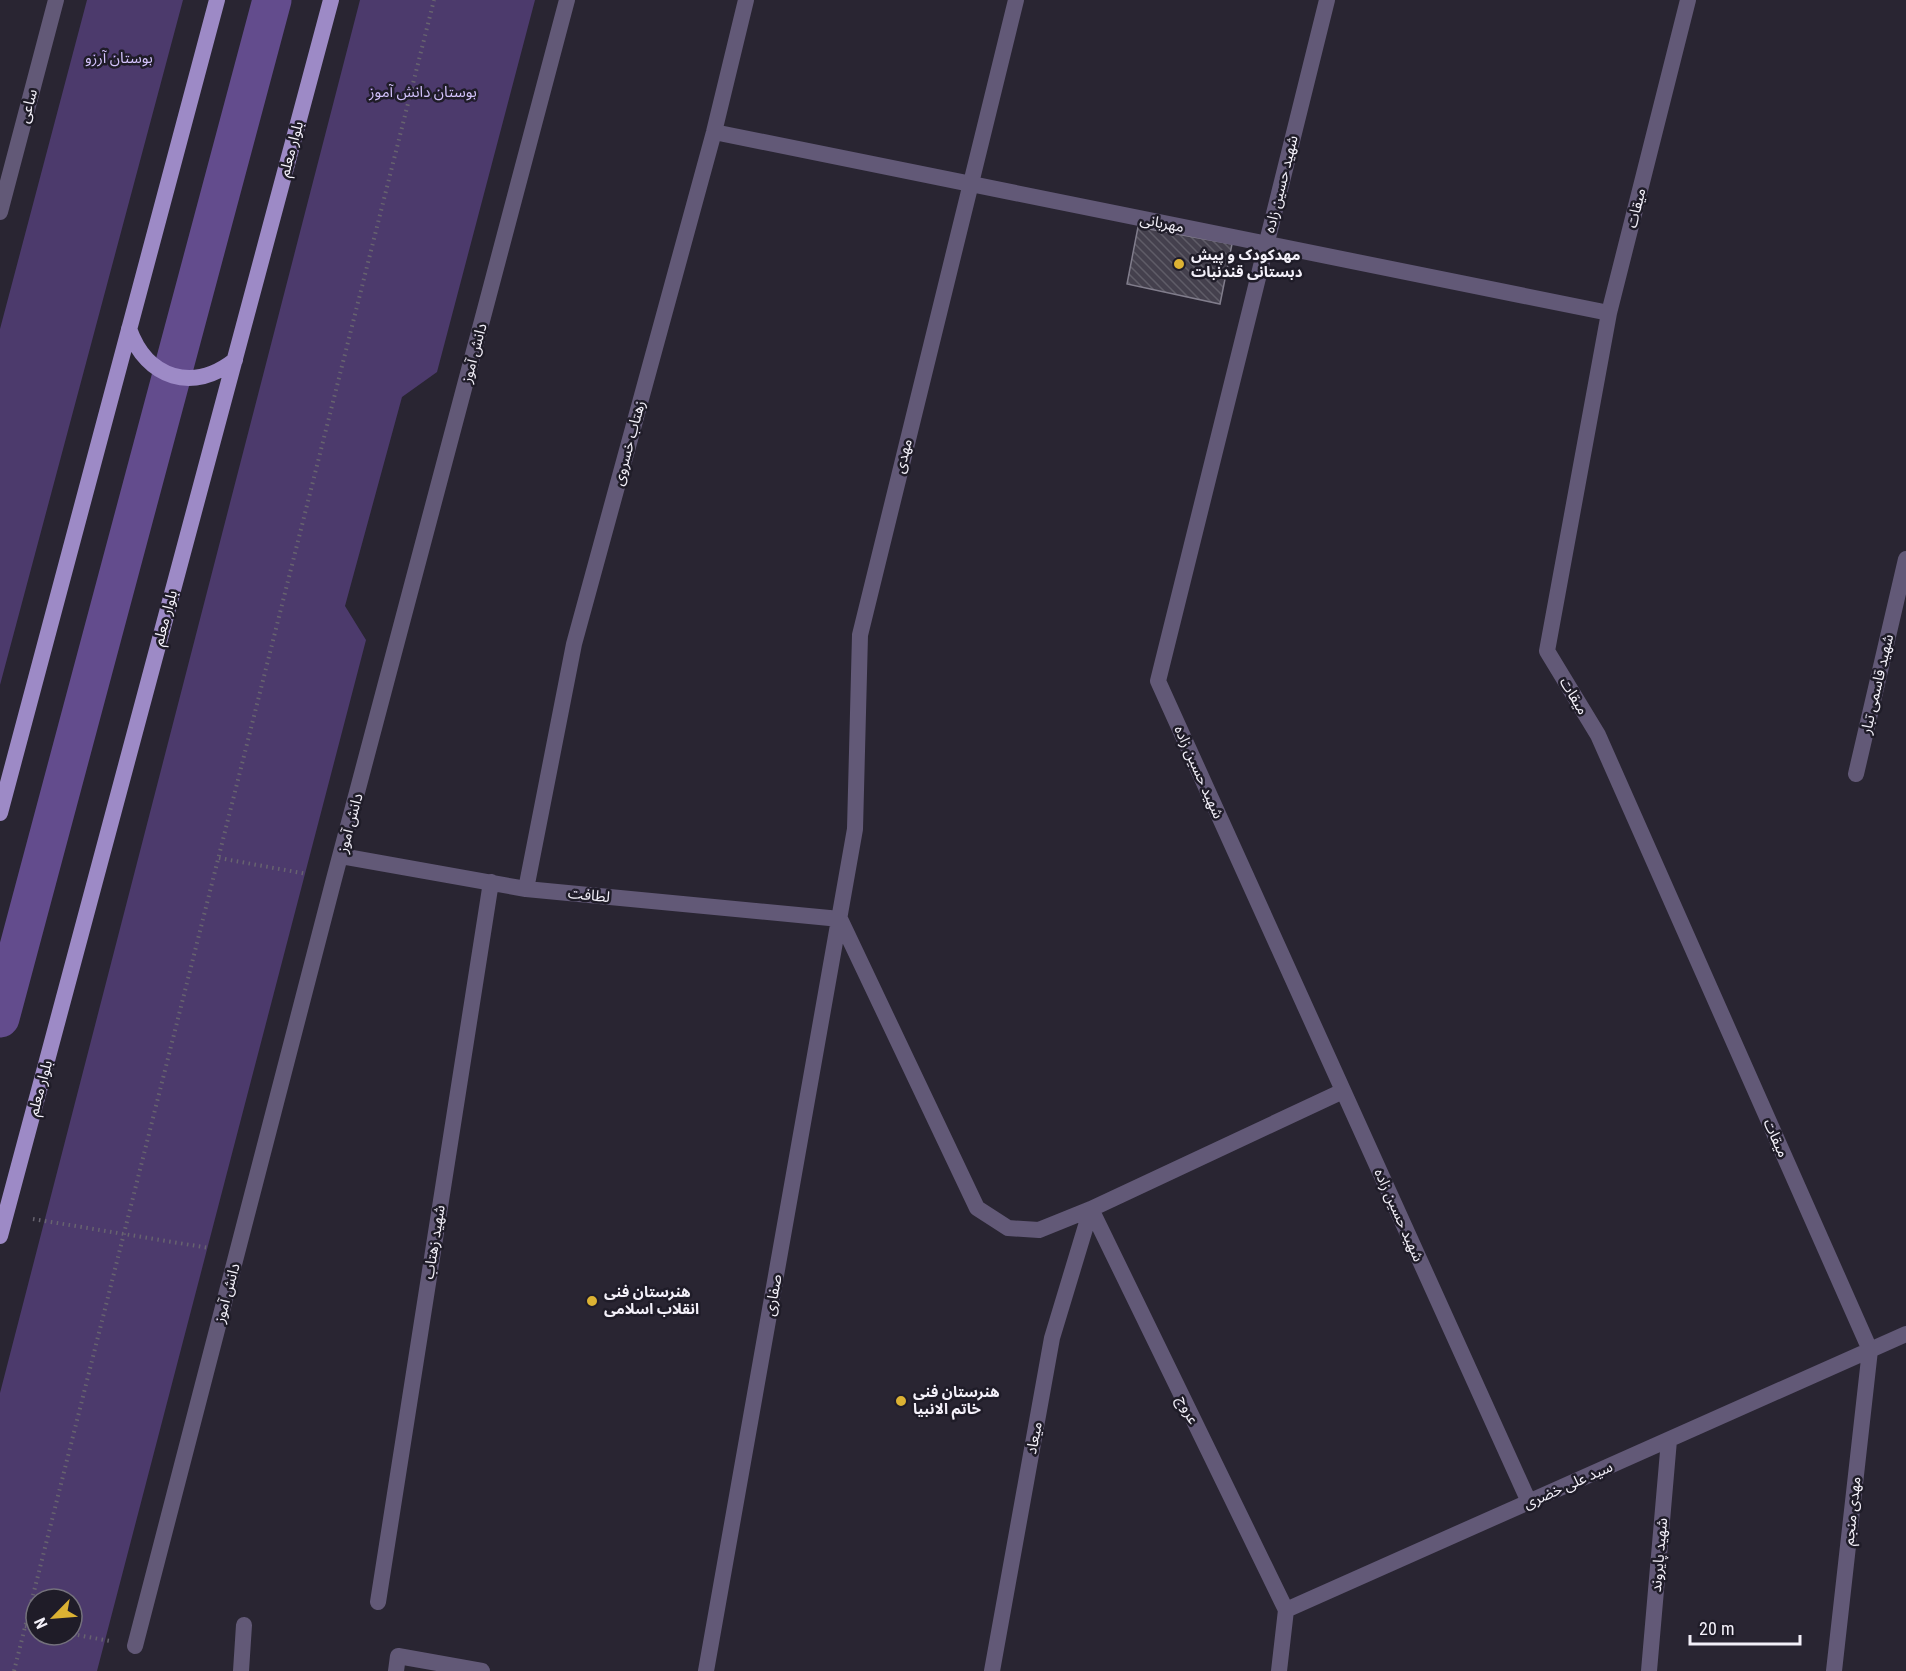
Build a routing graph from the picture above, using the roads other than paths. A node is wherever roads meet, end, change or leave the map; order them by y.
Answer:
1 (56, 0) edge
2 (218, 0) edge
3 (331, 0) edge
4 (567, 0) edge
5 (746, 0) edge
6 (1016, 0) edge
7 (1327, 0) edge
8 (1688, 0) edge
9 (714, 132) junction
10 (969, 184) junction
11 (0, 212) edge
12 (1266, 243) junction
13 (1610, 313) junction
14 (129, 329) junction
15 (235, 360) junction
16 (1906, 559) edge
17 (1856, 774) dead end
18 (0, 813) edge
19 (341, 856) junction
20 (491, 882) junction
21 (526, 888) junction
22 (840, 919) junction
23 (1343, 1091) junction
24 (1091, 1209) junction
25 (0, 1236) edge
26 (1906, 1334) edge
27 (1870, 1350) junction
28 (1669, 1440) junction
29 (1529, 1502) junction
30 (378, 1602) dead end
31 (1286, 1610) junction
32 (244, 1626) dead end
33 (135, 1646) road end
34 (241, 1671) edge
35 (396, 1671) edge
36 (482, 1671) edge
37 (706, 1671) edge
38 (992, 1671) edge
39 (1279, 1671) edge
40 (1649, 1671) edge
41 (1834, 1671) edge

1 - 11 street, ساعی
2 - 14 main road
3 - 15 main road, بلوار معلم
4 - 19 street, دانش آموز
5 - 9 street, زهتاب خسروی
6 - 10 street, مهدی
7 - 12 street, شهید حسین زاده
8 - 13 street, میقات
9 - 10 street, مهربانی
9 - 21 street, زهتاب خسروی
10 - 12 street, مهربانی
10 - 22 street, مهدی
12 - 13 street, مهربانی
12 - 23 street, شهید حسین زاده
13 - 27 street, میقات
14 - 15 main road
14 - 18 main road
15 - 25 main road, بلوار معلم
16 - 17 street, شهید قاسمی تبار
19 - 20 street, لطافت
19 - 33 street, دانش آموز
20 - 21 street, لطافت
20 - 30 street, شهید زهتاب
21 - 22 street, لطافت
22 - 24 street
22 - 37 street, صفاری
23 - 24 street
23 - 29 street, شهید حسین زاده
24 - 31 street, عروج
24 - 38 street, میعاد
26 - 27 street, سید علی خضری
27 - 28 street, سید علی خضری
27 - 41 street, مهدی منجم
28 - 29 street, سید علی خضری
28 - 40 street, شهید پایروند
29 - 31 street, سید علی خضری
31 - 39 street
32 - 34 street
35 - 36 street

